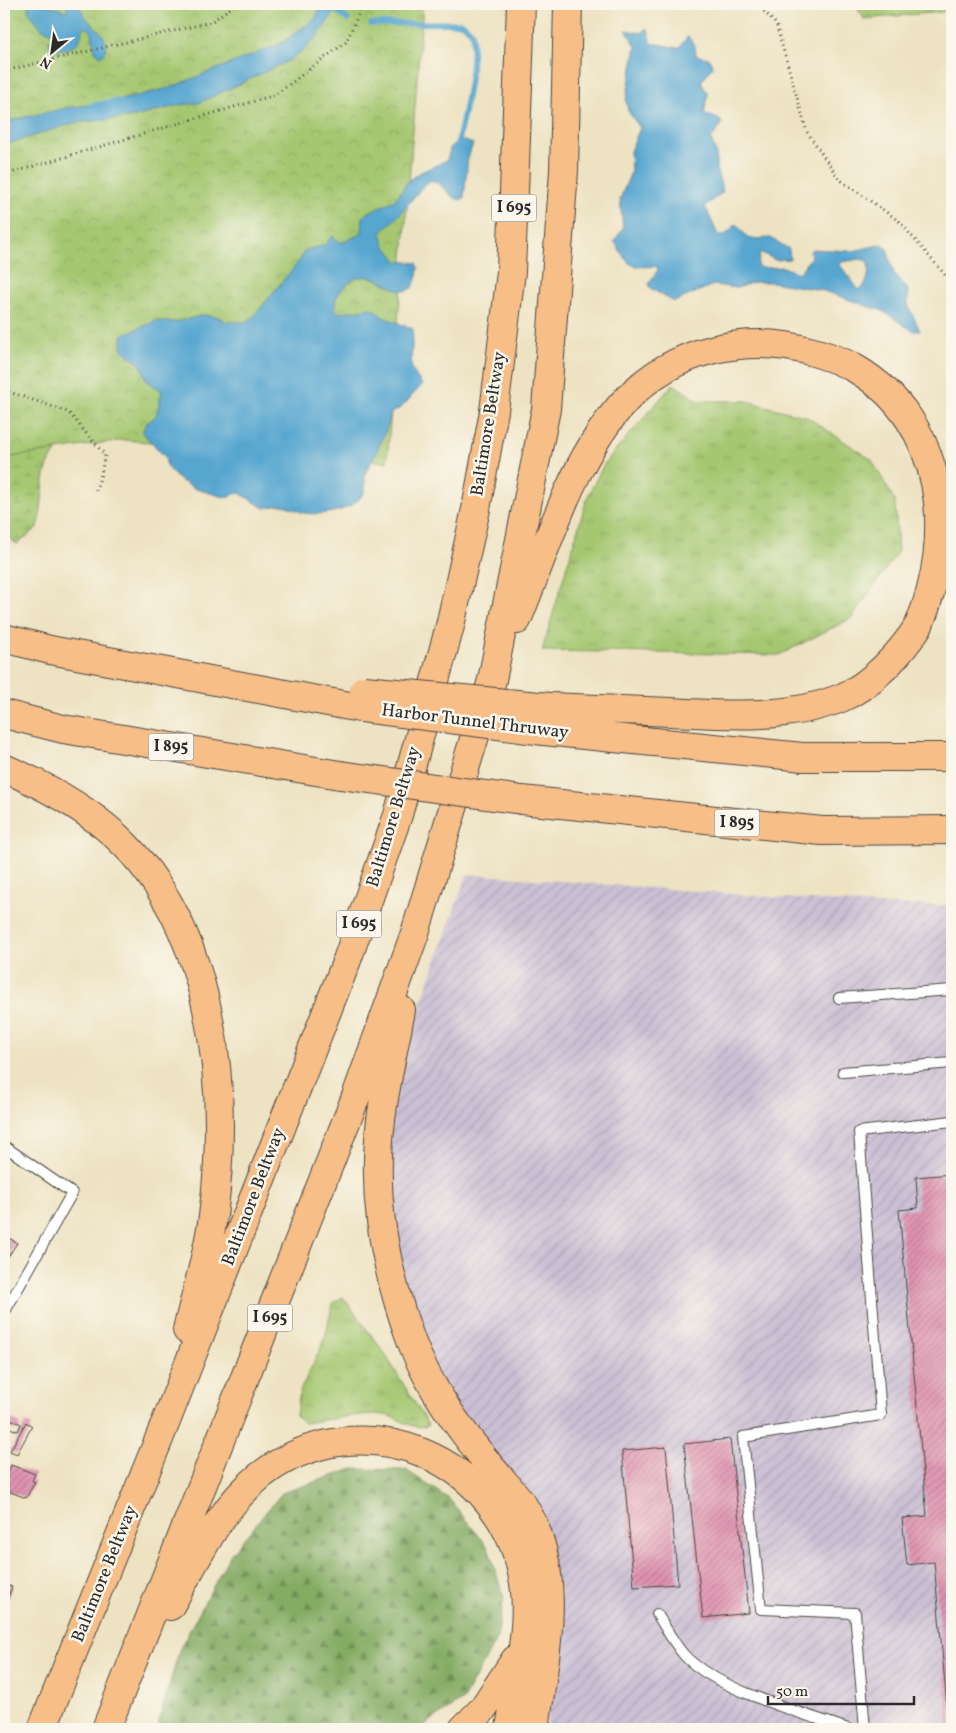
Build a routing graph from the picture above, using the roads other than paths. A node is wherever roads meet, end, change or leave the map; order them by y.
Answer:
1 (521, 4) edge
2 (568, 4) edge
3 (4, 638) edge
4 (492, 680) junction
5 (4, 714) edge
6 (547, 719) junction
7 (952, 757) edge
8 (4, 768) edge
9 (952, 830) edge
10 (415, 932) junction
11 (952, 990) edge
12 (839, 998) dead end
13 (952, 1063) edge
14 (843, 1072) dead end
15 (952, 1121) edge
16 (4, 1146) edge
17 (4, 1313) edge
18 (167, 1419) junction
19 (657, 1614) dead end
20 (521, 1650) junction
21 (117, 1701) junction
22 (42, 1729) edge
23 (106, 1729) edge
24 (463, 1729) edge
25 (510, 1729) edge
26 (535, 1729) edge
27 (848, 1729) edge
28 (865, 1729) edge

1 - 18 highway, Baltimore Beltway / I 695
2 - 4 highway, I 695
3 - 6 highway, Harbor Tunnel Thruway, bridge
4 - 6 highway
4 - 10 highway, I 695
5 - 9 highway, I 895, bridge
6 - 7 highway, Harbor Tunnel Thruway
8 - 18 highway
10 - 21 highway, I 695
10 - 26 highway
11 - 12 lane
13 - 14 lane
15 - 28 lane
16 - 17 lane
18 - 22 highway, Baltimore Beltway / I 695
19 - 27 lane
20 - 21 highway
20 - 24 highway
20 - 25 highway
21 - 23 highway, I 695

